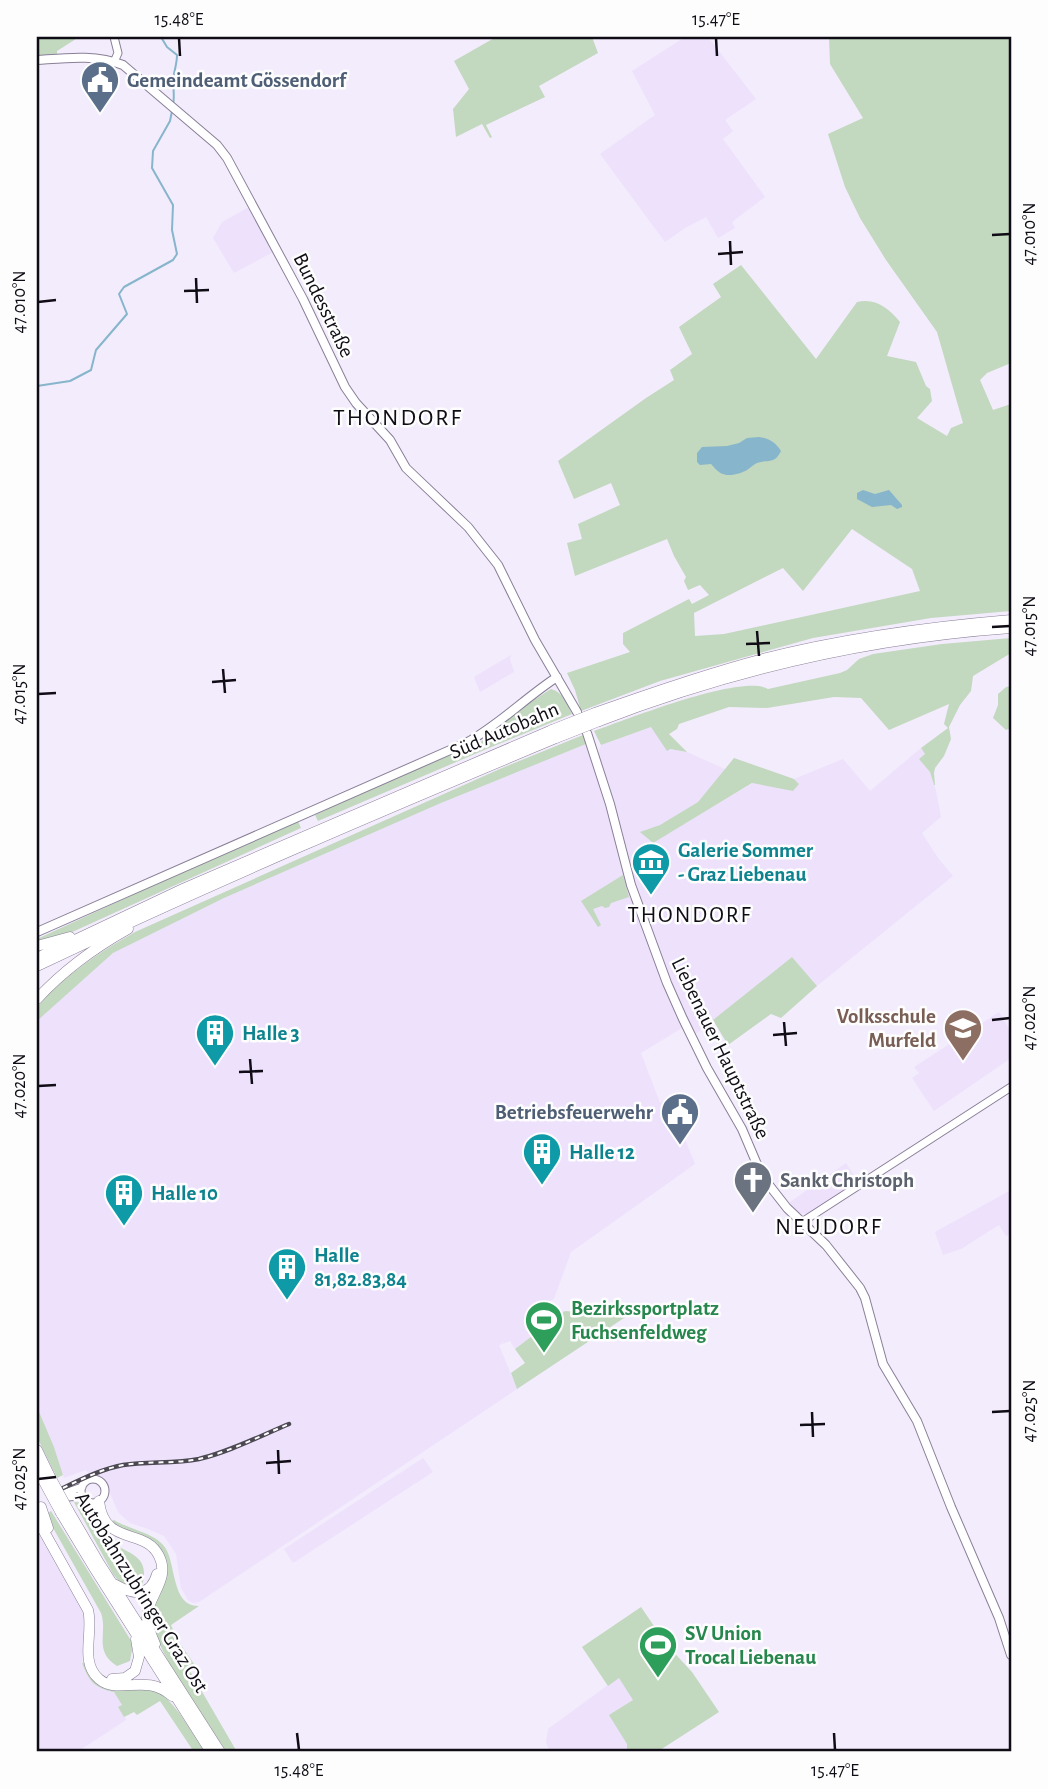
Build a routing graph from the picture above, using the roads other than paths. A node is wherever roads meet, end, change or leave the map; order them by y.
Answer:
1 (114, 37) edge
2 (37, 60) edge
3 (114, 62) junction
4 (1011, 620) edge
5 (1011, 628) edge
6 (557, 677) junction
7 (577, 712) dead end
8 (597, 717) junction
9 (587, 733) dead end
10 (554, 734) junction
11 (152, 912) junction
12 (94, 930) junction
13 (37, 932) edge
14 (37, 946) edge
15 (37, 958) edge
16 (37, 966) edge
17 (37, 999) edge
18 (1011, 1087) edge
19 (802, 1222) junction
20 (37, 1450) edge
21 (37, 1467) edge
22 (46, 1477) junction
23 (82, 1487) junction
24 (84, 1498) junction
25 (99, 1501) junction
26 (42, 1506) edge
27 (64, 1512) junction
28 (37, 1521) edge
29 (111, 1582) junction
30 (134, 1632) junction
31 (1011, 1656) edge
32 (162, 1661) junction
33 (178, 1700) junction
34 (211, 1752) edge
35 (220, 1752) edge

1 - 3 street
2 - 3 main road, Bundesstraße
3 - 6 main road, Bundesstraße
4 - 8 highway, Süd Autobahn
5 - 8 highway, Süd Autobahn
6 - 7 main road
6 - 13 main road
8 - 10 highway, Süd Autobahn, bridge
9 - 19 main road, Liebenauer Hauptstraße
10 - 11 highway, Süd Autobahn
10 - 12 highway, Süd Autobahn
11 - 16 highway, Süd Autobahn
11 - 17 highway
12 - 14 highway
12 - 15 highway, Süd Autobahn
18 - 19 street
19 - 31 main road, Liebenauer Hauptstraße
20 - 22 highway, Autobahnzubringer Graz Ost
21 - 22 highway, Autobahnzubringer Graz Ost
22 - 27 highway, Autobahnzubringer Graz Ost, bridge
23 - 24 street
23 - 24 street
23 - 25 street
24 - 25 street
24 - 29 highway
25 - 32 highway
26 - 30 highway
27 - 29 highway, Autobahnzubringer Graz Ost
27 - 30 highway, Autobahnzubringer Graz Ost
28 - 33 highway
29 - 32 highway, Autobahnzubringer Graz Ost
30 - 33 highway, Autobahnzubringer Graz Ost
32 - 35 highway, Autobahnzubringer Graz Ost
33 - 34 highway, Autobahnzubringer Graz Ost

